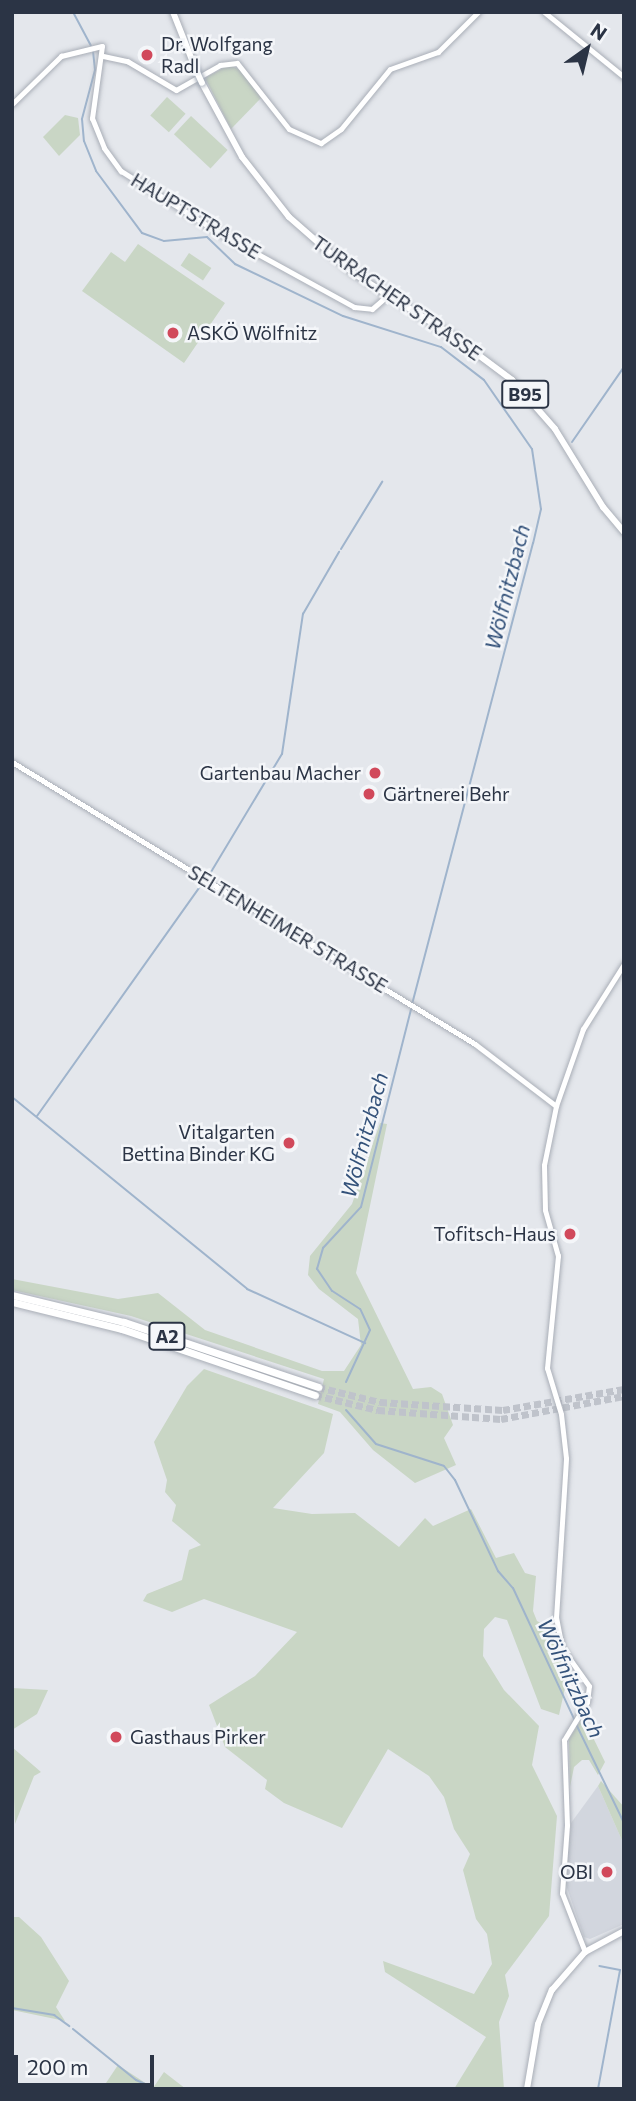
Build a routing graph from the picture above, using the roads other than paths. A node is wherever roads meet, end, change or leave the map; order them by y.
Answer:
1 (173, 12) edge
2 (478, 12) edge
3 (544, 12) edge
4 (103, 56) junction
5 (624, 77) edge
6 (12, 104) edge
7 (388, 295) junction
8 (624, 532) edge
9 (12, 762) edge
10 (624, 964) edge
11 (556, 1106) junction
12 (12, 1295) edge
13 (12, 1303) edge
14 (624, 1931) edge
15 (585, 1952) junction
16 (527, 2089) edge

1 - 7 main road, TURRACHER STRASSE / B95, bridge
2 - 4 street
3 - 5 street
4 - 6 street, HAUPTSTRASSE
4 - 7 street, HAUPTSTRASSE
7 - 8 main road, TURRACHER STRASSE / B95
9 - 11 street, SELTENHEIMER STRASSE
10 - 11 street
11 - 15 street
12 - 13 highway, A2
14 - 15 main road
15 - 16 main road

